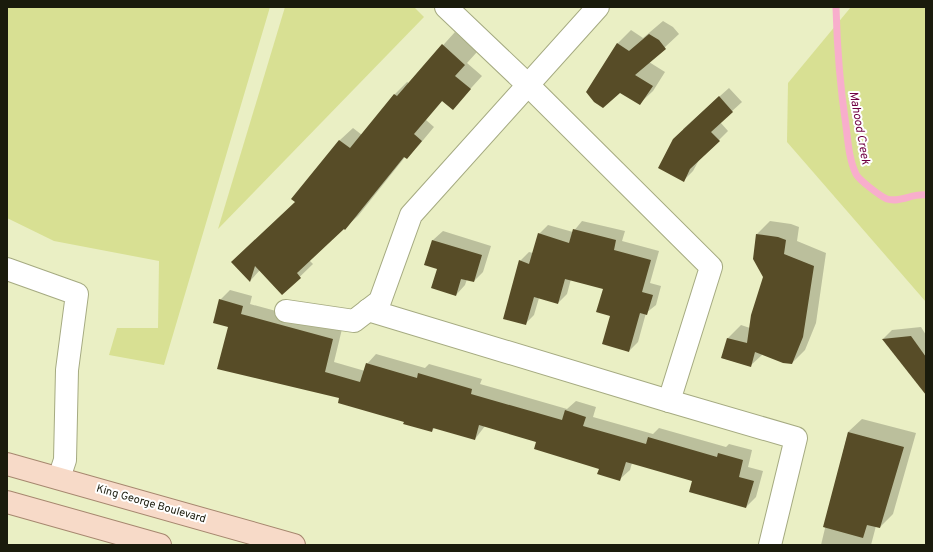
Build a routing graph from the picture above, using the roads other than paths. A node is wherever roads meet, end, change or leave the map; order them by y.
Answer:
1 (446, 7) edge
2 (598, 7) edge
3 (528, 85) junction
4 (7, 269) edge
5 (368, 310) junction
6 (286, 311) dead end
7 (669, 401) junction
8 (7, 464) edge
9 (60, 478) junction
10 (7, 502) edge
11 (160, 545) edge
12 (294, 545) edge
13 (770, 545) edge

1 - 3 lane
2 - 3 lane
3 - 5 lane
3 - 7 lane
4 - 9 lane
5 - 6 lane
5 - 7 lane
7 - 13 lane
8 - 9 main road, King George Boulevard
9 - 12 main road, King George Boulevard
10 - 11 main road

